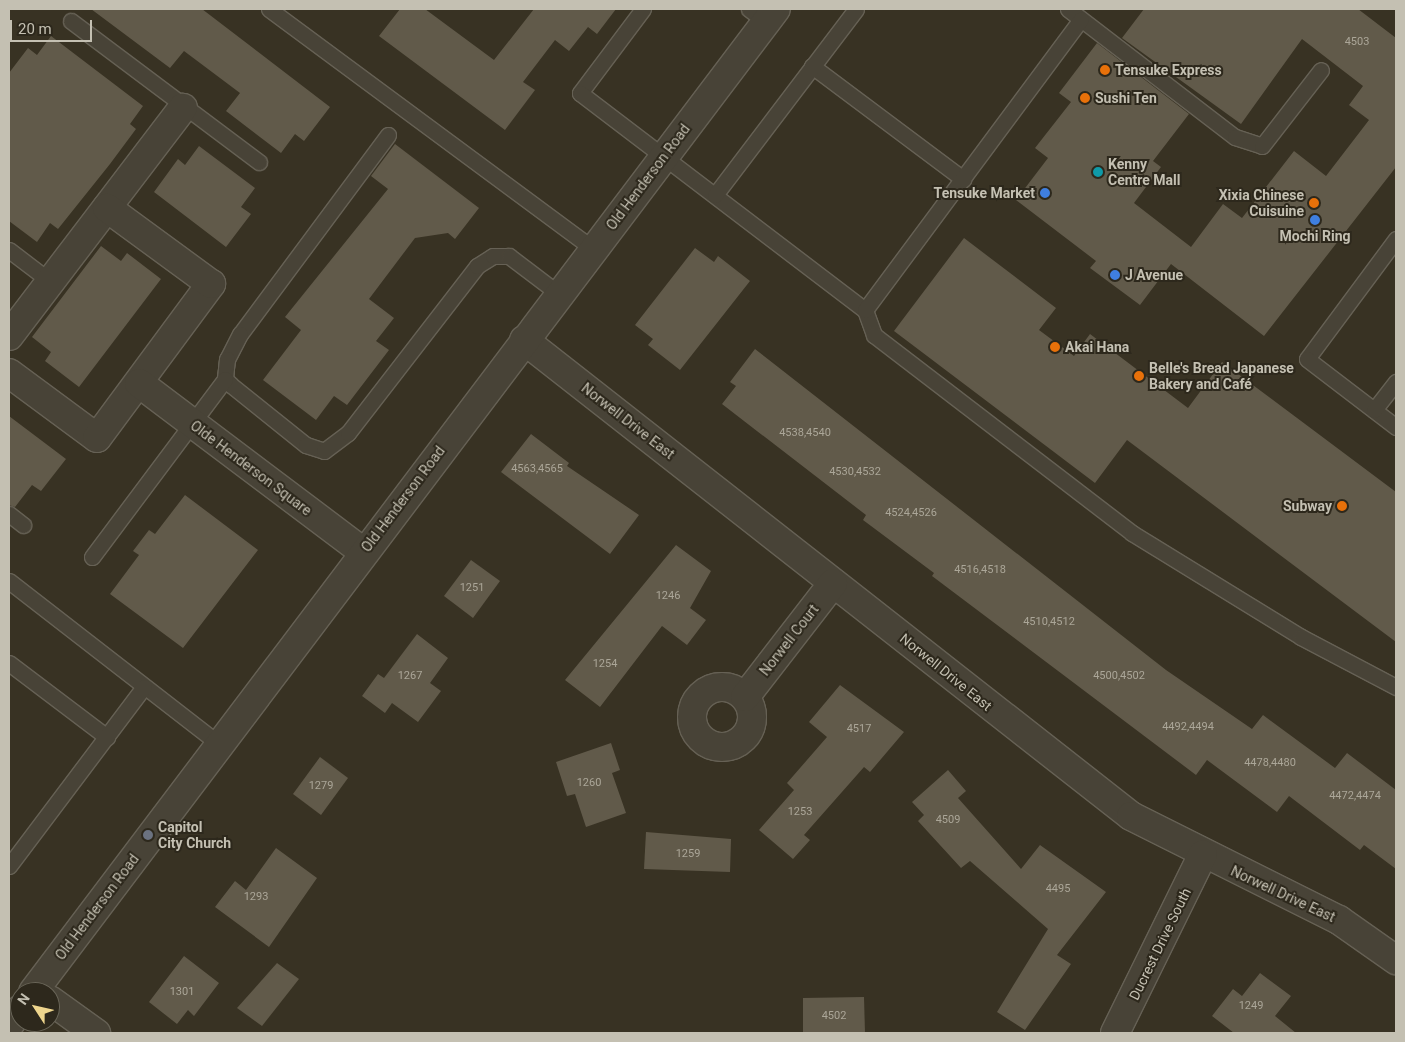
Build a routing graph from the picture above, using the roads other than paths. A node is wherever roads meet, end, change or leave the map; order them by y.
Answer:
1 (269, 9) edge
2 (643, 9) edge
3 (856, 9) edge
4 (1068, 9) edge
5 (764, 13) edge
6 (1081, 19) junction
7 (71, 21) dead end
8 (812, 66) junction
9 (1321, 70) dead end
10 (183, 108) junction
11 (388, 135) dead end
12 (664, 156) junction
13 (259, 162) dead end
14 (963, 179) junction
15 (715, 195) junction
16 (107, 208) junction
17 (1396, 239) edge
18 (9, 250) edge
19 (593, 250) junction
20 (51, 282) junction
21 (559, 294) junction
22 (865, 310) junction
23 (9, 336) edge
24 (524, 340) junction
25 (9, 373) edge
26 (225, 379) junction
27 (1396, 382) edge
28 (139, 383) junction
29 (1374, 410) junction
30 (194, 424) junction
31 (1396, 427) edge
32 (9, 514) edge
33 (23, 524) dead end
34 (363, 552) junction
35 (92, 557) dead end
36 (9, 581) edge
37 (833, 582) junction
38 (9, 663) edge
39 (144, 687) junction
40 (1396, 687) edge
41 (745, 697) dead end
42 (107, 737) junction
43 (218, 742) junction
44 (1203, 854) junction
45 (9, 866) edge
46 (1396, 960) edge
47 (47, 982) edge
48 (60, 1011) edge
49 (96, 1033) edge
50 (1115, 1033) edge

1 - 19 lane
2 - 12 lane
3 - 8 lane
4 - 6 lane
5 - 12 street, Old Henderson Road
6 - 9 lane
6 - 14 lane
7 - 10 lane
8 - 14 lane
8 - 15 lane
10 - 13 lane
10 - 16 street
11 - 26 lane
12 - 15 lane
12 - 19 street, Old Henderson Road
14 - 22 lane
15 - 22 lane
16 - 20 street
16 - 28 street
17 - 29 lane
18 - 20 lane
19 - 21 street, Old Henderson Road
20 - 23 street
21 - 24 street, Old Henderson Road
21 - 26 lane
22 - 40 lane
24 - 34 street, Old Henderson Road
24 - 37 street, Norwell Drive East
25 - 28 street
26 - 30 lane
27 - 29 lane
28 - 30 street, Olde Henderson Square
29 - 31 lane
30 - 34 street, Olde Henderson Square
30 - 35 lane
32 - 33 lane
34 - 43 street, Old Henderson Road
36 - 39 lane
37 - 41 street, Norwell Court
37 - 44 street, Norwell Drive East
38 - 42 lane
39 - 42 lane
39 - 43 lane
42 - 45 lane
43 - 47 street, Old Henderson Road
44 - 46 street, Norwell Drive East
44 - 50 street, Ducrest Drive South
48 - 49 street

